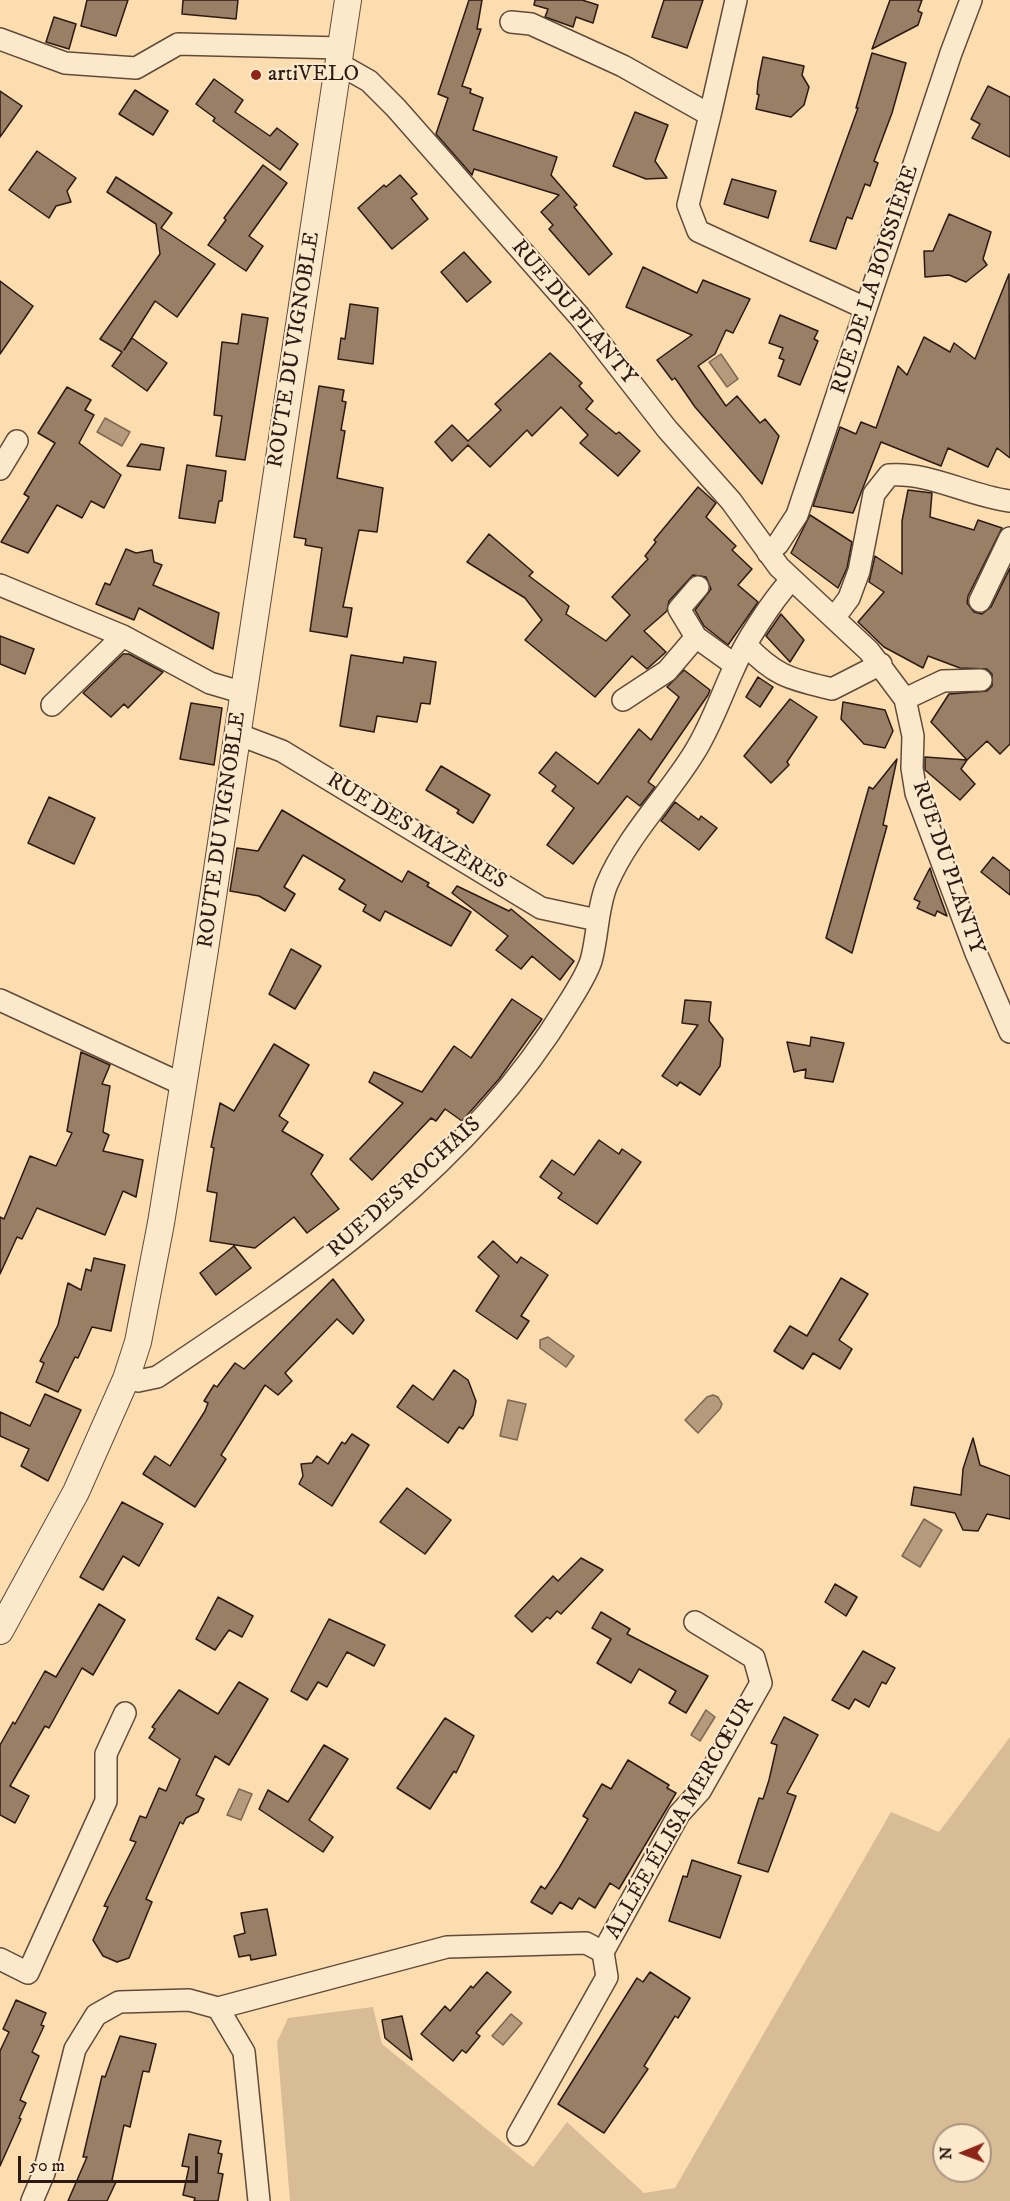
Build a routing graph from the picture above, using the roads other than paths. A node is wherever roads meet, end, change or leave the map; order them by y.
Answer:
1 (348, 0) edge
2 (736, 0) edge
3 (971, 0) edge
4 (511, 22) dead end
5 (0, 39) edge
6 (340, 56) junction
7 (710, 115) junction
8 (865, 308) junction
9 (17, 441) dead end
10 (0, 469) edge
11 (1010, 501) edge
12 (1010, 538) edge
13 (768, 553) junction
14 (791, 580) junction
15 (0, 585) edge
16 (698, 587) dead end
17 (980, 601) dead end
18 (835, 617) junction
19 (123, 636) junction
20 (696, 637) junction
21 (746, 645) junction
22 (881, 664) junction
23 (735, 665) junction
24 (981, 680) dead end
25 (244, 693) junction
26 (905, 699) junction
27 (623, 700) dead end
28 (52, 705) dead end
29 (237, 734) junction
30 (597, 920) junction
31 (0, 1000) edge
32 (1010, 1032) edge
33 (183, 1085) junction
34 (126, 1379) junction
35 (695, 1622) dead end
36 (0, 1631) edge
37 (125, 1713) dead end
38 (603, 1952) junction
39 (0, 1959) edge
40 (218, 2008) junction
41 (518, 2135) dead end
42 (32, 2201) edge
43 (259, 2201) edge

1 - 6 street, ROUTE DU VIGNOBLE
2 - 7 street
3 - 8 street, RUE DE LA BOISSIÈRE
4 - 7 street
5 - 6 street
6 - 13 street, RUE DU PLANTY
6 - 25 street, ROUTE DU VIGNOBLE
7 - 8 street
8 - 13 street, RUE DE LA BOISSIÈRE
9 - 10 street
11 - 18 street
12 - 17 street
13 - 14 street, RUE DU PLANTY
14 - 18 street, RUE DU PLANTY
14 - 21 street
15 - 19 street
16 - 20 street
18 - 22 street, RUE DU PLANTY
19 - 25 street
19 - 28 street
20 - 23 street
20 - 27 street
21 - 22 street
21 - 23 street
22 - 26 street, RUE DU PLANTY
23 - 30 street, RUE DES ROCHAIS
24 - 26 street
25 - 29 street, ROUTE DU VIGNOBLE
26 - 32 street, RUE DU PLANTY
29 - 30 street, RUE DES MAZÈRES
29 - 33 street, ROUTE DU VIGNOBLE
30 - 34 street, RUE DES ROCHAIS
31 - 33 street
33 - 34 street, ROUTE DU VIGNOBLE
34 - 36 street, ROUTE DU VIGNOBLE
35 - 38 street, ALLÉE ÉLISA MERCŒUR
37 - 39 street
38 - 40 street
38 - 41 street, ALLÉE ÉLISA MERCŒUR
40 - 42 street
40 - 43 street

